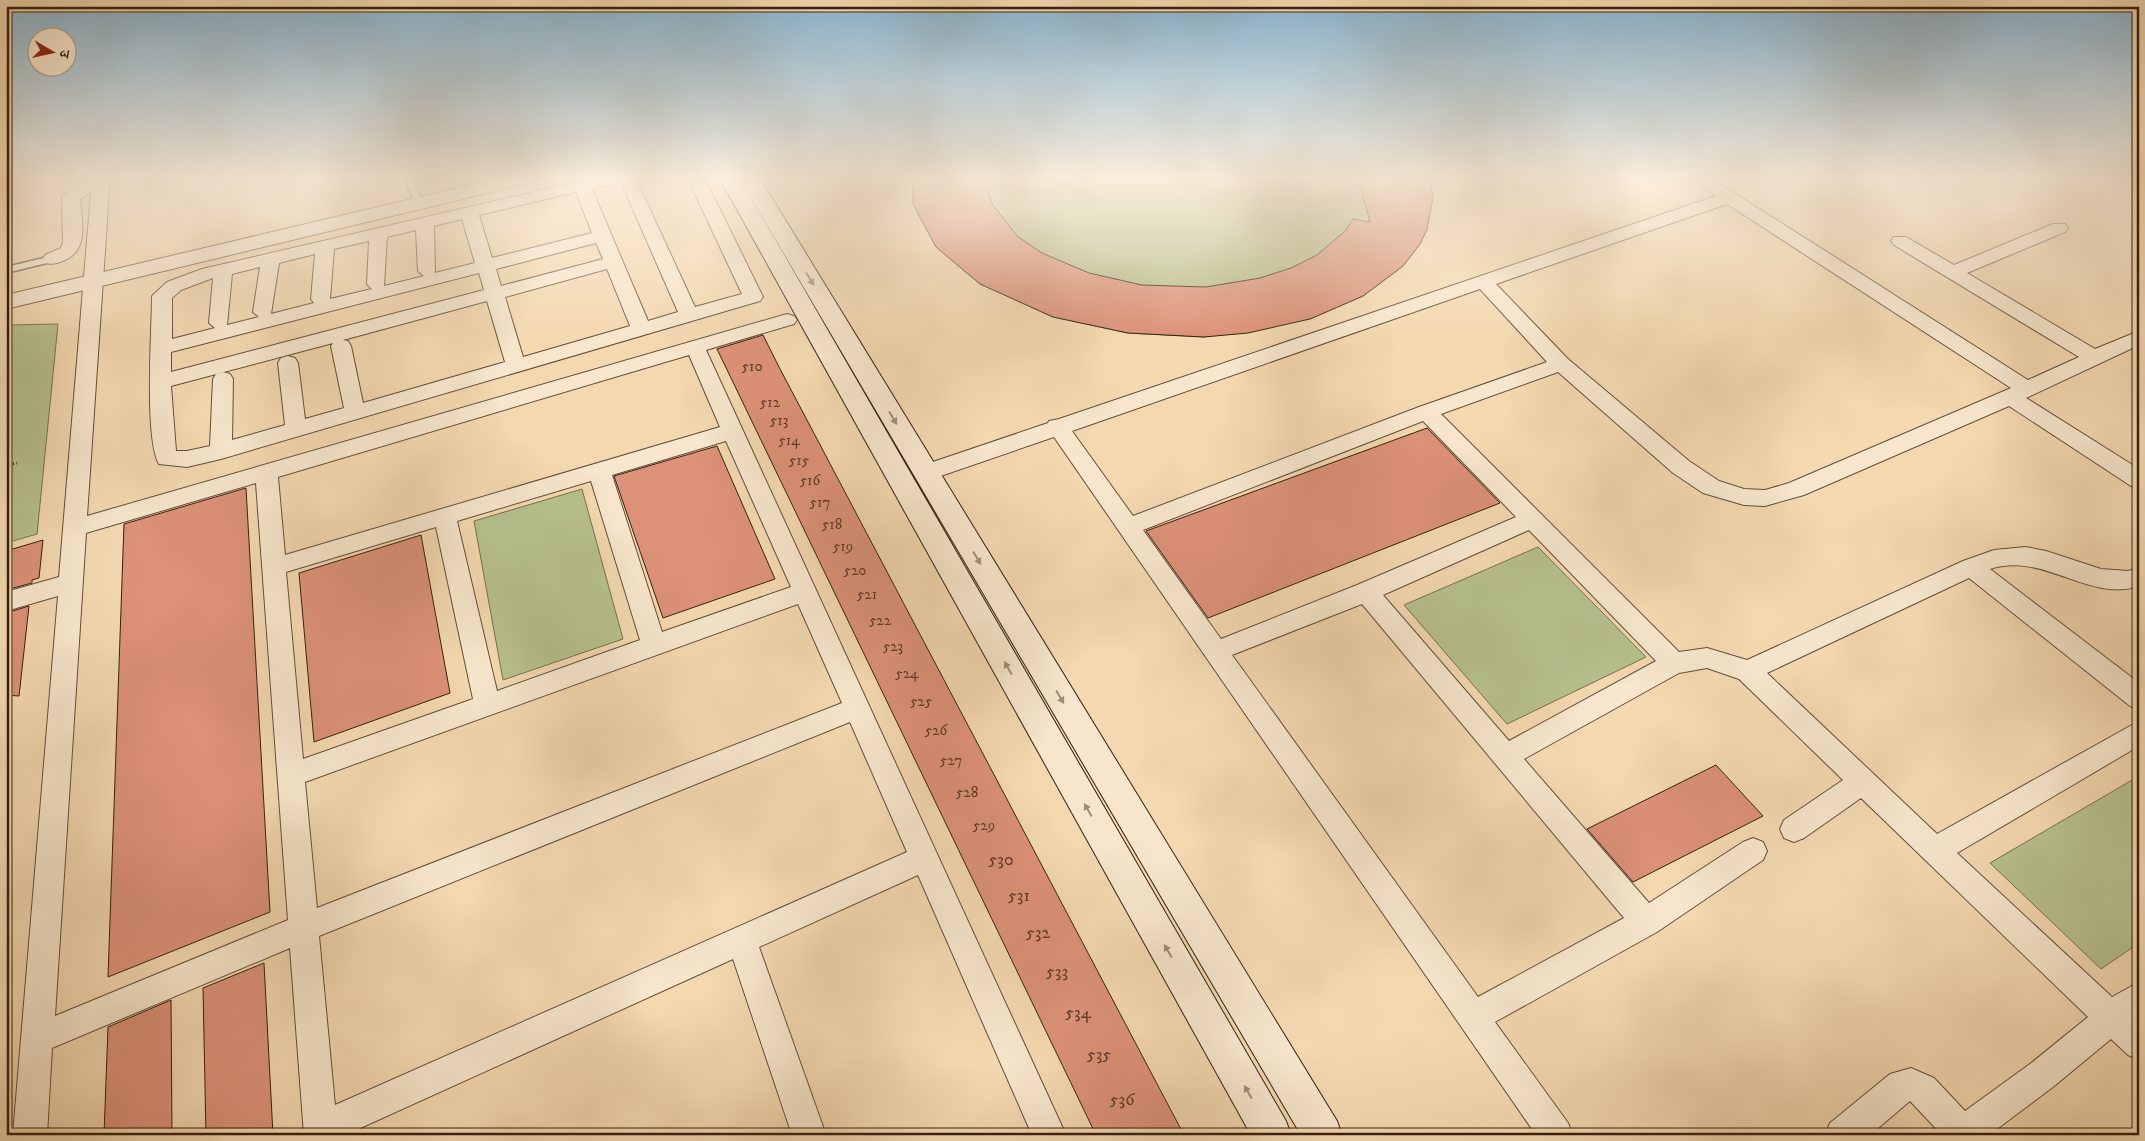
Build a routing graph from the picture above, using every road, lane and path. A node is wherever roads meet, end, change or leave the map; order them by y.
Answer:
1 (72, 230) edge
2 (97, 230) edge
3 (306, 230) edge
4 (394, 230) edge
5 (426, 230) edge
6 (479, 230) edge
7 (601, 230) edge
8 (651, 230) edge
9 (721, 230) edge
10 (759, 230) edge
11 (781, 230) edge
12 (1633, 230) edge
13 (1779, 230) edge
14 (2054, 230) edge
15 (378, 234) junction
16 (603, 236) junction
17 (1900, 241) dead end
18 (326, 246) junction
19 (52, 259) joint
20 (270, 259) junction
21 (613, 262) junction
22 (486, 266) junction
23 (6, 270) edge
24 (223, 271) junction
25 (427, 271) dead end
26 (1952, 273) junction
27 (1484, 281) junction
28 (93, 282) junction
29 (376, 284) dead end
30 (495, 294) junction
31 (321, 299) dead end
32 (6, 302) edge
33 (263, 312) dead end
34 (689, 315) junction
35 (787, 320) dead end
36 (219, 323) dead end
37 (641, 329) junction
38 (2137, 339) edge
39 (341, 346) dead end
40 (695, 347) junction
41 (162, 348) junction
42 (2094, 358) junction
43 (288, 363) dead end
44 (1561, 364) junction
45 (516, 365) junction
46 (223, 378) dead end
47 (162, 382) junction
48 (2019, 393) junction
49 (355, 412) junction
50 (1426, 412) junction
51 (1057, 426) junction
52 (296, 429) junction
53 (733, 431) junction
54 (221, 450) junction
55 (17, 463) dead end
56 (6, 465) edge
57 (599, 470) junction
58 (266, 471) junction
59 (926, 473) junction
60 (2139, 480) edge
61 (445, 517) junction
62 (1532, 519) junction
63 (1128, 527) junction
64 (74, 528) junction
65 (274, 567) junction
66 (1971, 567) junction
67 (2139, 577) edge
68 (72, 582) junction
69 (805, 592) junction
70 (1366, 592) junction
71 (6, 602) edge
72 (654, 645) junction
73 (1216, 652) junction
74 (1674, 663) junction
75 (1748, 671) junction
76 (2139, 698) edge
77 (487, 706) junction
78 (857, 708) junction
79 (2139, 732) edge
80 (1505, 756) junction
81 (291, 775) junction
82 (1863, 781) junction
83 (1794, 829) dead end
84 (1935, 850) junction
85 (1753, 851) dead end
86 (925, 858) junction
87 (1646, 922) junction
88 (303, 928) junction
89 (742, 941) junction
90 (2139, 997) edge
91 (1473, 1017) junction
92 (2110, 1017) junction
93 (37, 1039) junction
94 (2139, 1044) edge
95 (320, 1132) edge
96 (803, 1133) edge
97 (1964, 1134) edge
98 (30, 1135) edge
99 (1049, 1135) edge
100 (1272, 1135) edge
101 (1323, 1135) edge
102 (1556, 1135) edge
103 (1842, 1135) edge

1 - 19 street
2 - 28 street
3 - 28 main road
4 - 15 street
5 - 25 street
6 - 22 street
7 - 16 street
8 - 34 street
9 - 34 street
100 -> 10 main road
11 -> 59 main road
12 - 27 street
13 - 48 street
14 - 26 street
15 - 18 street
15 - 29 street
16 - 21 street
16 - 22 street
17 - 26 street
18 - 20 street
18 - 31 street
19 - 23 lane
20 - 24 street
20 - 33 street
21 - 30 street
21 - 37 street
22 - 30 street
22 - 41 street
24 - 36 street
24 - 41 street
26 - 42 street
27 - 44 street
27 - 51 street
28 - 32 main road
28 - 64 street
30 - 45 street
30 - 47 street
34 - 37 street
35 - 40 street
37 - 45 street
38 - 42 street
39 - 49 street
40 - 53 street
40 - 58 street
41 - 47 street
42 - 48 street
43 - 52 street
44 - 48 street
44 - 50 street
45 - 49 street
46 - 54 street
47 - 54 street
48 - 60 street
49 - 52 street
50 - 62 street
50 - 63 street
51 - 59 street
51 - 63 street
52 - 54 street
53 - 57 street
53 - 69 street
55 - 56 path
57 - 61 street
57 - 72 street
58 - 64 street
58 - 65 street
59 -> 101 main road
61 - 65 street
61 - 77 street
62 - 70 street
62 - 74 street
63 - 73 street
64 - 68 street
65 - 81 street
66 - 67 street
66 - 75 street
66 - 76 street
68 - 71 street
68 - 93 street
69 - 72 street
69 - 78 street
70 - 73 street
70 - 80 street
72 - 77 street
73 - 91 street
74 - 75 street
74 - 80 street
75 - 82 street
77 - 81 street
78 - 86 street
78 - 88 street
79 - 84 street
80 - 87 street
81 - 88 street
82 - 83 street
82 - 84 street
84 - 92 street
85 - 87 street
86 - 89 street
86 - 99 street
87 - 91 street
88 - 93 street
88 - 95 street
89 - 95 street
89 - 96 street
90 - 92 street
91 - 102 street
92 - 94 street
92 - 97 street
93 - 98 street
97 - 103 street

